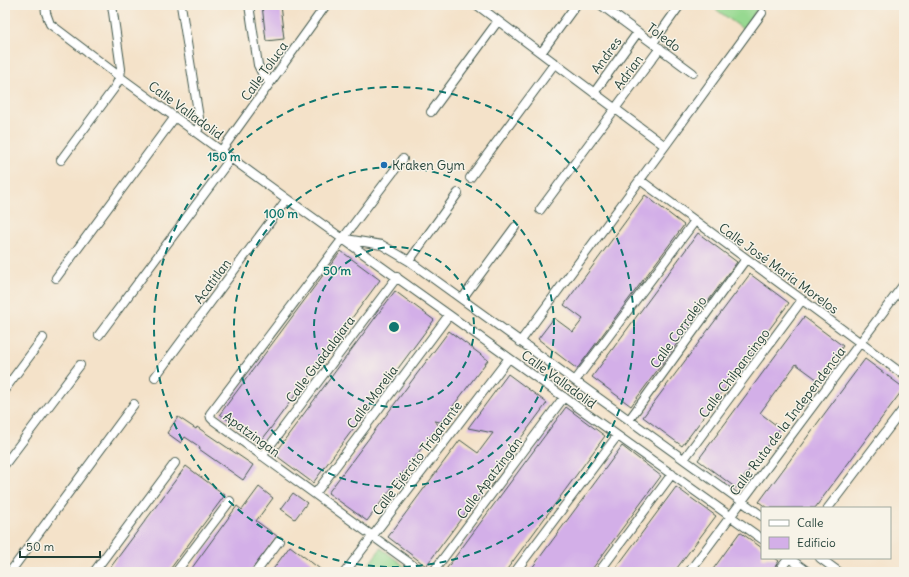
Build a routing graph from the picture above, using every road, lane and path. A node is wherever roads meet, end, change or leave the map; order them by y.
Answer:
1 (45, 5) edge
2 (112, 5) edge
3 (181, 5) edge
4 (249, 5) edge
5 (326, 5) edge
6 (477, 5) edge
7 (576, 5) edge
8 (601, 5) edge
9 (680, 5) edge
10 (762, 13) dead end
11 (498, 20) junction
12 (638, 32) junction
13 (652, 43) junction
14 (660, 48) junction
15 (542, 53) junction
16 (555, 63) junction
17 (693, 73) dead end
18 (120, 77) junction
19 (270, 83) junction
20 (594, 92) junction
21 (616, 109) junction
22 (431, 112) dead end
23 (175, 117) junction
24 (197, 133) junction
25 (666, 146) junction
26 (221, 151) junction
27 (231, 158) junction
28 (403, 159) dead end
29 (61, 160) dead end
30 (470, 178) dead end
31 (640, 180) junction
32 (458, 193) dead end
33 (287, 199) junction
34 (540, 210) dead end
35 (695, 221) junction
36 (515, 227) dead end
37 (343, 239) junction
38 (746, 259) junction
39 (409, 261) junction
40 (397, 277) junction
41 (56, 278) dead end
42 (904, 284) edge
43 (462, 299) junction
44 (802, 300) junction
45 (449, 315) junction
46 (99, 335) dead end
47 (43, 338) dead end
48 (520, 342) junction
49 (860, 343) junction
50 (509, 358) junction
51 (80, 364) dead end
52 (904, 375) edge
53 (155, 377) dead end
54 (576, 381) junction
55 (5, 389) edge
56 (564, 397) junction
57 (134, 404) dead end
58 (904, 408) edge
59 (629, 420) junction
60 (617, 436) junction
61 (262, 456) junction
62 (684, 459) junction
63 (175, 463) dead end
64 (5, 464) edge
65 (672, 474) junction
66 (315, 494) junction
67 (230, 501) dead end
68 (742, 501) junction
69 (829, 507) edge
70 (761, 515) edge
71 (731, 516) junction
72 (372, 536) junction
73 (761, 538) edge
74 (279, 541) dead end
75 (788, 559) edge
76 (790, 559) edge
77 (821, 559) edge
78 (10, 572) edge
79 (94, 572) edge
80 (176, 572) edge
81 (256, 572) edge
82 (345, 572) edge
83 (422, 572) edge
84 (433, 572) edge
85 (515, 572) edge
86 (599, 572) edge
87 (689, 572) edge
88 (778, 572) edge
89 (808, 572) edge
90 (839, 572) edge

1 - 18 street, Calle Valladolid
2 - 18 street
3 - 24 street
4 - 19 street
5 - 19 street, Calle Toluca
6 - 11 street
7 - 15 street
8 - 12 street, Toledo
9 - 13 street
10 - 25 street
11 - 15 street
11 - 22 street
12 - 13 street, Toledo
12 - 20 street, Andres
13 - 14 street, Toledo
14 - 17 street, Toledo
14 - 21 street, Adrian
15 - 16 street
16 - 20 street
16 - 30 street
18 - 23 street, Calle Valladolid
18 - 29 street
19 - 26 street, Calle Toluca
20 - 21 street
21 - 25 street
21 - 34 street, Adrian
23 - 24 street, Calle Valladolid
23 - 41 street
24 - 26 street, Calle Valladolid
25 - 31 street
26 - 27 street, Calle Valladolid
27 - 33 street, Calle Valladolid
27 - 46 street
28 - 37 street
31 - 35 street, Calle José María Morelos
31 - 48 street
32 - 39 street
33 - 37 street, Calle Valladolid
33 - 53 street, Acatitlan
35 - 38 street, Calle José María Morelos
35 - 54 street
36 - 43 street
37 - 39 street, Calle Valladolid
37 - 40 street, Calle Valladolid
37 - 61 street, Apatzingan
38 - 44 street, Calle José María Morelos
38 - 59 street, Calle Corralejo
39 - 43 street, Calle Valladolid
40 - 45 street, Calle Valladolid
40 - 61 street, Calle Guadalajara
42 - 49 street, Calle Ruta de la Independencia
43 - 48 street, Calle Valladolid
44 - 49 street, Calle José María Morelos
44 - 62 street, Calle Chilpancingo
45 - 50 street, Calle Valladolid
45 - 66 street, Calle Morelia
47 - 55 street
48 - 54 street, Calle Valladolid
49 - 52 street, Calle José María Morelos
49 - 68 street, Calle Ruta de la Independencia
50 - 56 street, Calle Valladolid
50 - 72 street, Calle Ejército Trigarante
51 - 64 street
54 - 59 street, Calle Valladolid
56 - 60 street, Calle Valladolid
56 - 84 street, Calle Apatzingán
57 - 78 street
58 - 69 street
59 - 62 street, Calle Valladolid
60 - 65 street, Calle Valladolid
60 - 85 street
61 - 66 street, Apatzingan
62 - 68 street, Calle Valladolid
63 - 79 street
65 - 71 street, Calle Valladolid
65 - 86 street
66 - 72 street, Apatzingan
67 - 80 street
68 - 70 street, Calle Valladolid
68 - 71 street, Calle Ruta de la Independencia
71 - 73 street, Calle Valladolid
71 - 87 street, Calle Ruta de la Independencia
72 - 82 street, Calle Ejército Trigarante
72 - 83 street, Apatzingan
74 - 81 street
75 - 88 street
76 - 89 street
77 - 90 street

